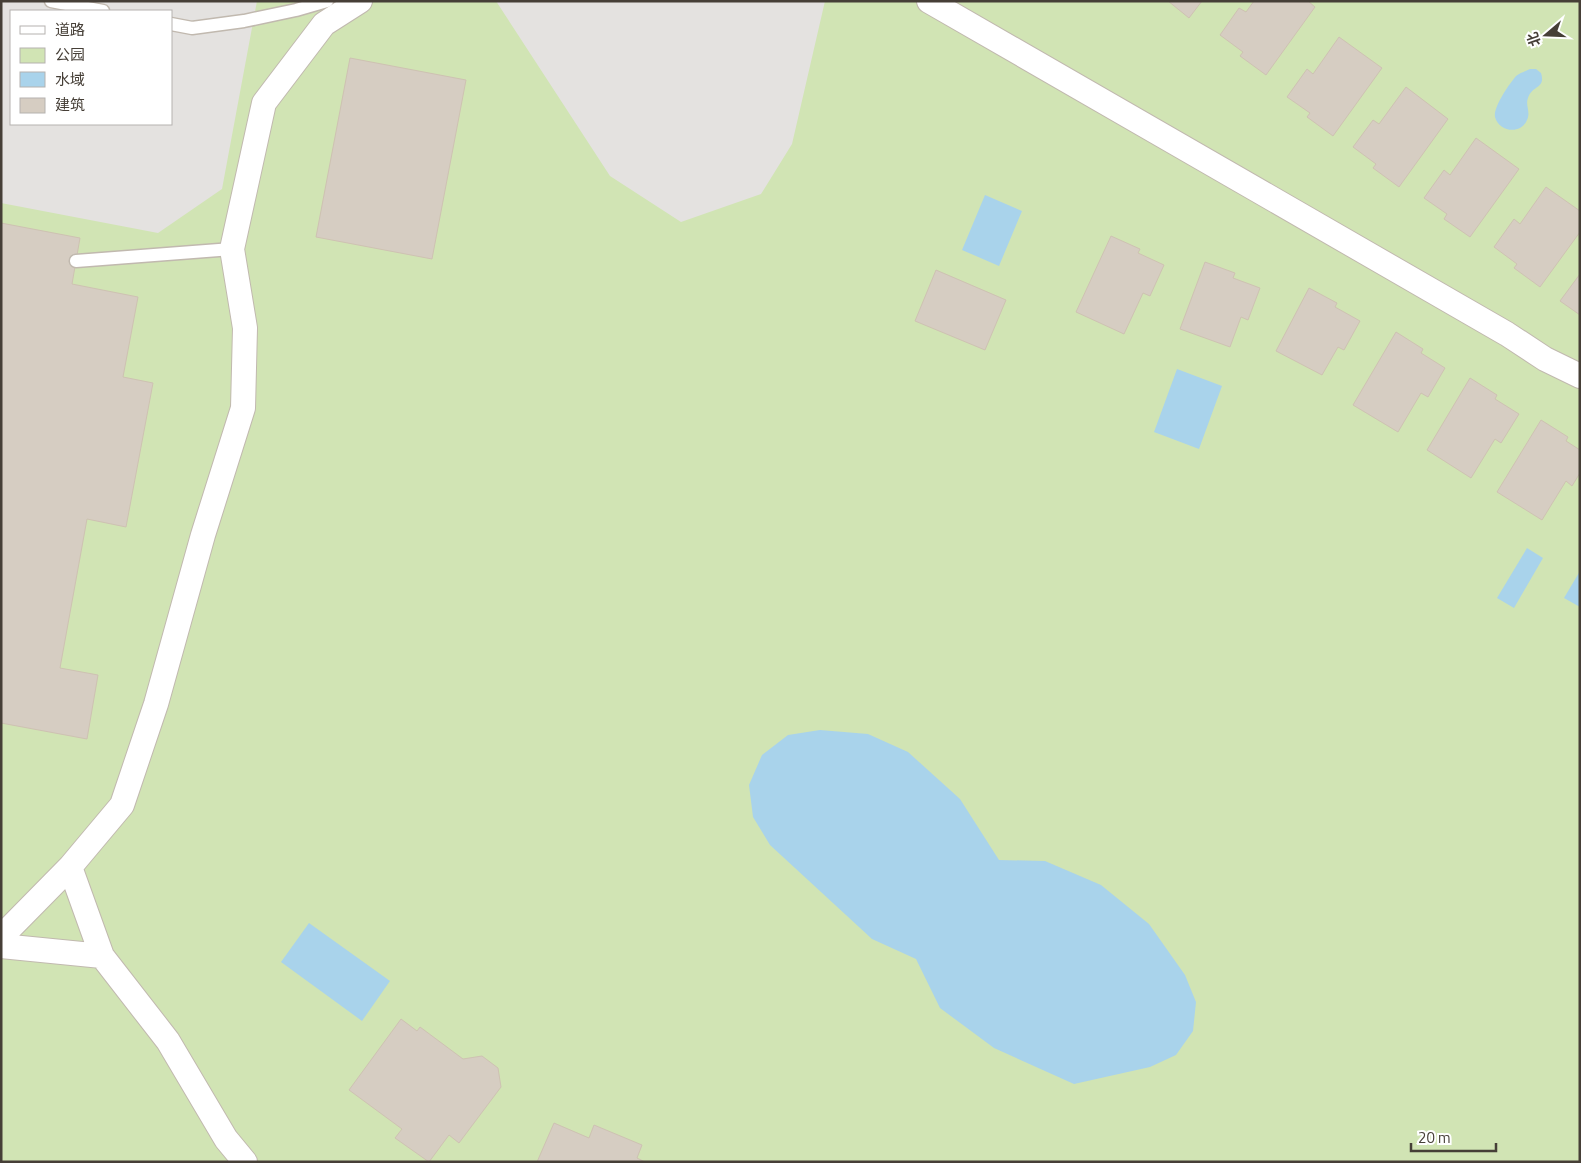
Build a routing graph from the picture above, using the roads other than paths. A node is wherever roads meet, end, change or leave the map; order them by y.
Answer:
1 (50, 1) edge
2 (327, 1) edge
3 (360, 1) edge
4 (929, 1) edge
5 (97, 10) edge
6 (172, 24) edge
7 (232, 249) junction
8 (76, 261) dead end
9 (1580, 376) edge
10 (70, 867) junction
11 (1, 937) edge
12 (1, 946) edge
13 (102, 956) junction
14 (245, 1162) edge

1 - 5 lane
2 - 6 lane
3 - 7 street
4 - 9 street
7 - 8 lane
7 - 10 street
10 - 11 street
10 - 13 street
12 - 13 street
13 - 14 street

